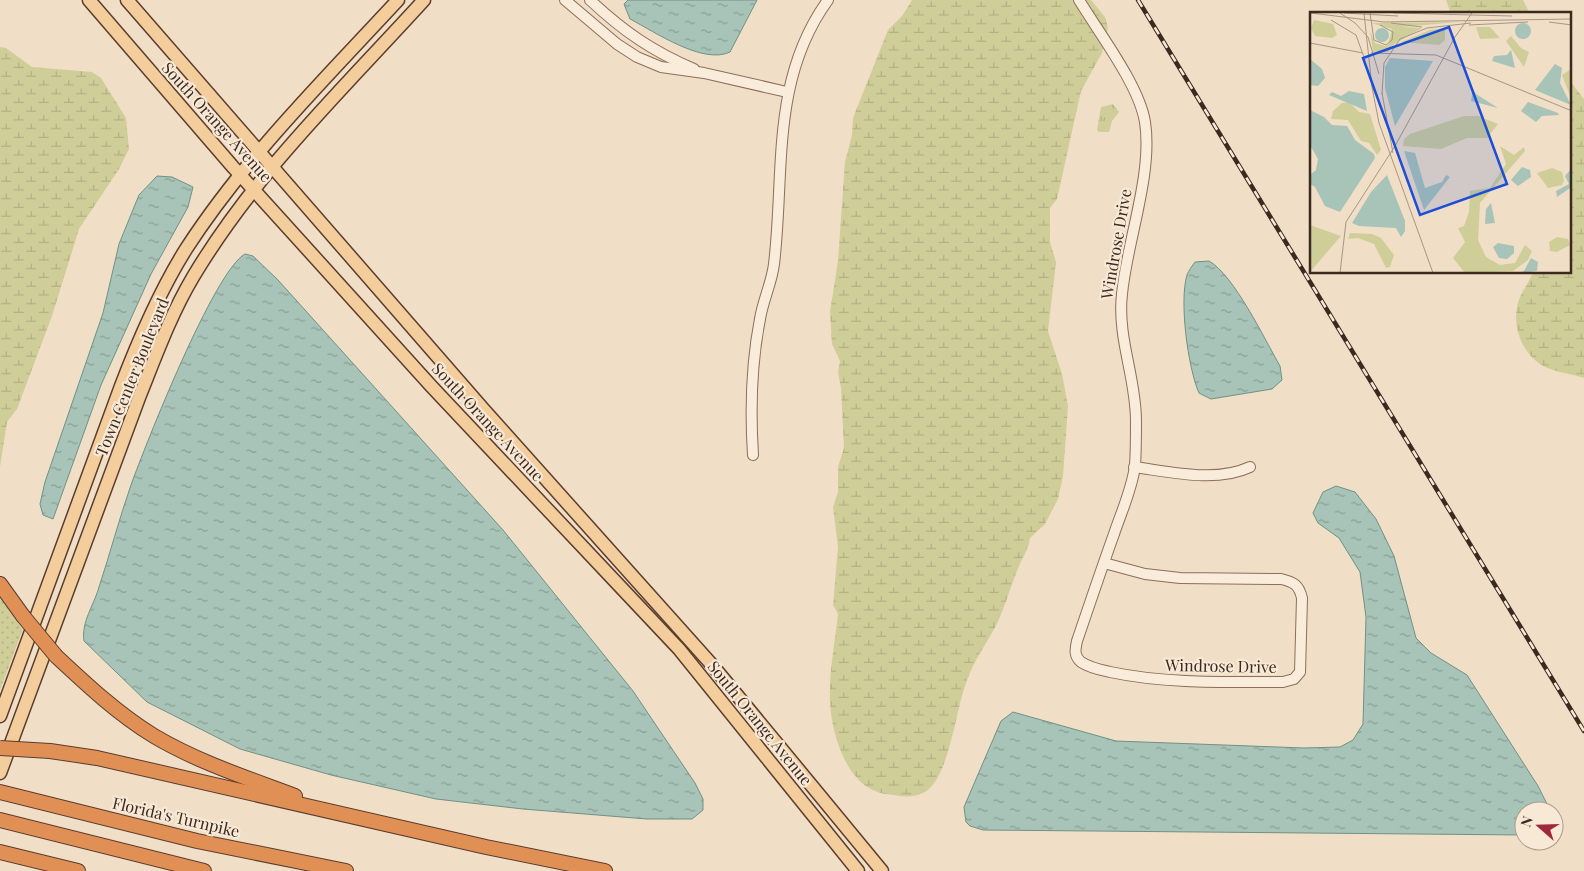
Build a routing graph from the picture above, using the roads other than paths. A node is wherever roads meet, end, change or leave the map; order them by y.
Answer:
1 (89, 0) edge
2 (127, 0) edge
3 (398, 0) edge
4 (424, 0) edge
5 (566, 0) edge
6 (828, 0) edge
7 (1079, 0) edge
8 (592, 2) edge
9 (583, 16) junction
10 (704, 74) junction
11 (787, 92) junction
12 (259, 153) junction
13 (271, 167) junction
14 (241, 175) junction
15 (254, 188) junction
16 (752, 455) dead end
17 (1134, 467) junction
18 (1250, 467) dead end
19 (1104, 563) junction
20 (0, 584) edge
21 (0, 716) edge
22 (0, 748) edge
23 (0, 772) edge
24 (0, 792) edge
25 (0, 820) edge
26 (379, 822) junction
27 (0, 853) edge
28 (78, 871) edge
29 (204, 871) edge
30 (346, 871) edge
31 (605, 871) edge
32 (858, 871) edge
33 (882, 871) edge

1 - 14 main road, South Orange Avenue
2 - 12 main road, South Orange Avenue
3 - 12 main road, Town Center Boulevard
4 - 13 main road, Town Center Boulevard
5 - 9 street
6 - 11 street
7 - 17 street, Windrose Drive
8 - 9 street
8 - 10 street
9 - 10 street
10 - 11 street
11 - 16 street
12 - 13 main road, South Orange Avenue
12 - 14 main road, Town Center Boulevard
13 - 15 main road, Town Center Boulevard
13 - 33 main road, South Orange Avenue
14 - 15 main road, South Orange Avenue
14 - 21 main road, Town Center Boulevard
15 - 23 main road, Town Center Boulevard
15 - 32 main road, South Orange Avenue
17 - 18 street
17 - 19 street, Windrose Drive
19 - 19 street, Windrose Drive
20 - 26 highway, bridge
22 - 26 highway, bridge
24 - 30 highway, Florida's Turnpike
25 - 29 highway
26 - 31 highway
27 - 28 highway

